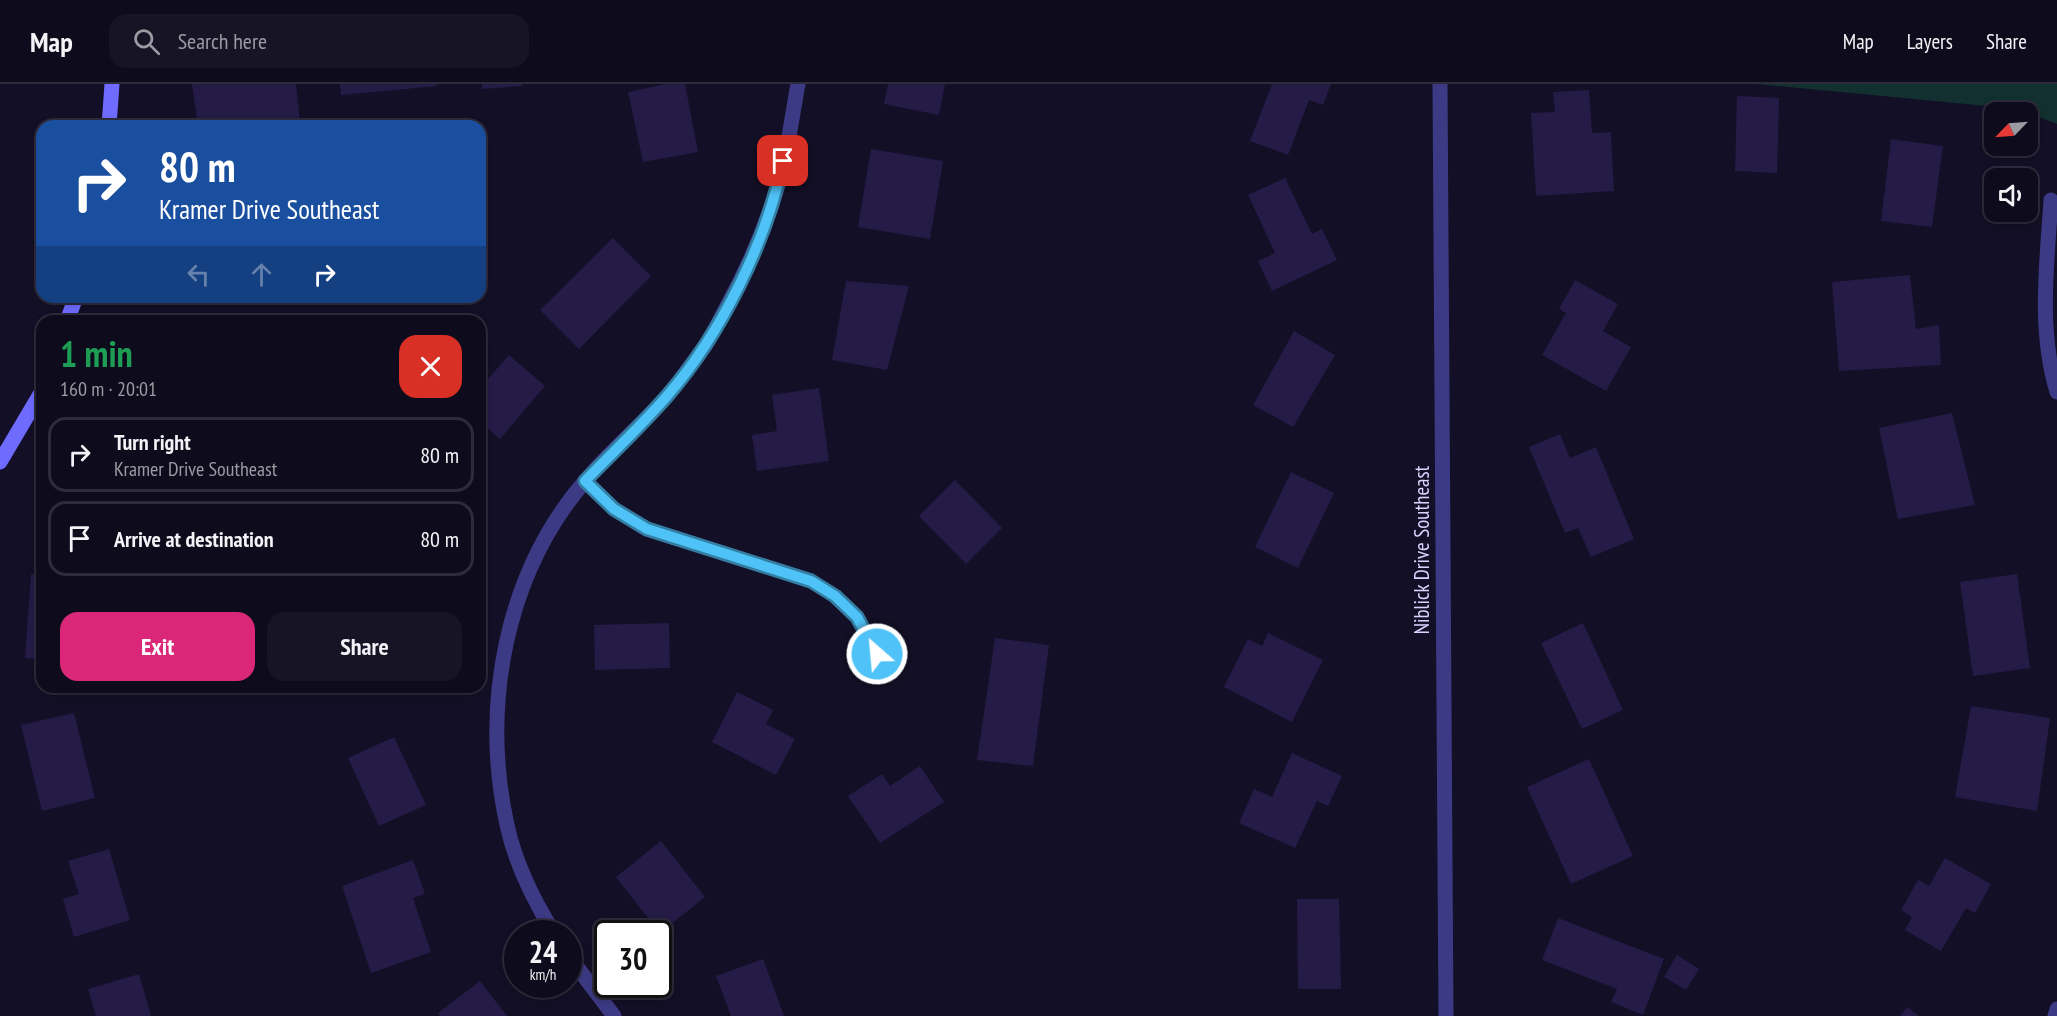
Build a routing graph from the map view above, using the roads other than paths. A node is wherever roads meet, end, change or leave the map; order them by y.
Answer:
1 (112, 84) edge
2 (798, 84) edge
3 (1440, 84) edge
4 (109, 120) edge
5 (2051, 200) dead end
6 (2057, 392) edge
7 (36, 401) edge
8 (0, 462) edge
9 (585, 481) junction
10 (877, 654) dead end
11 (547, 920) edge
12 (582, 974) edge
13 (2057, 1009) edge
14 (614, 1016) edge
15 (1446, 1016) edge
16 (2055, 1016) edge

1 - 4 street
2 - 9 street
3 - 15 street, Niblick Drive Southeast
5 - 6 street
7 - 8 street
9 - 10 street
9 - 11 street
12 - 14 street
13 - 16 street

